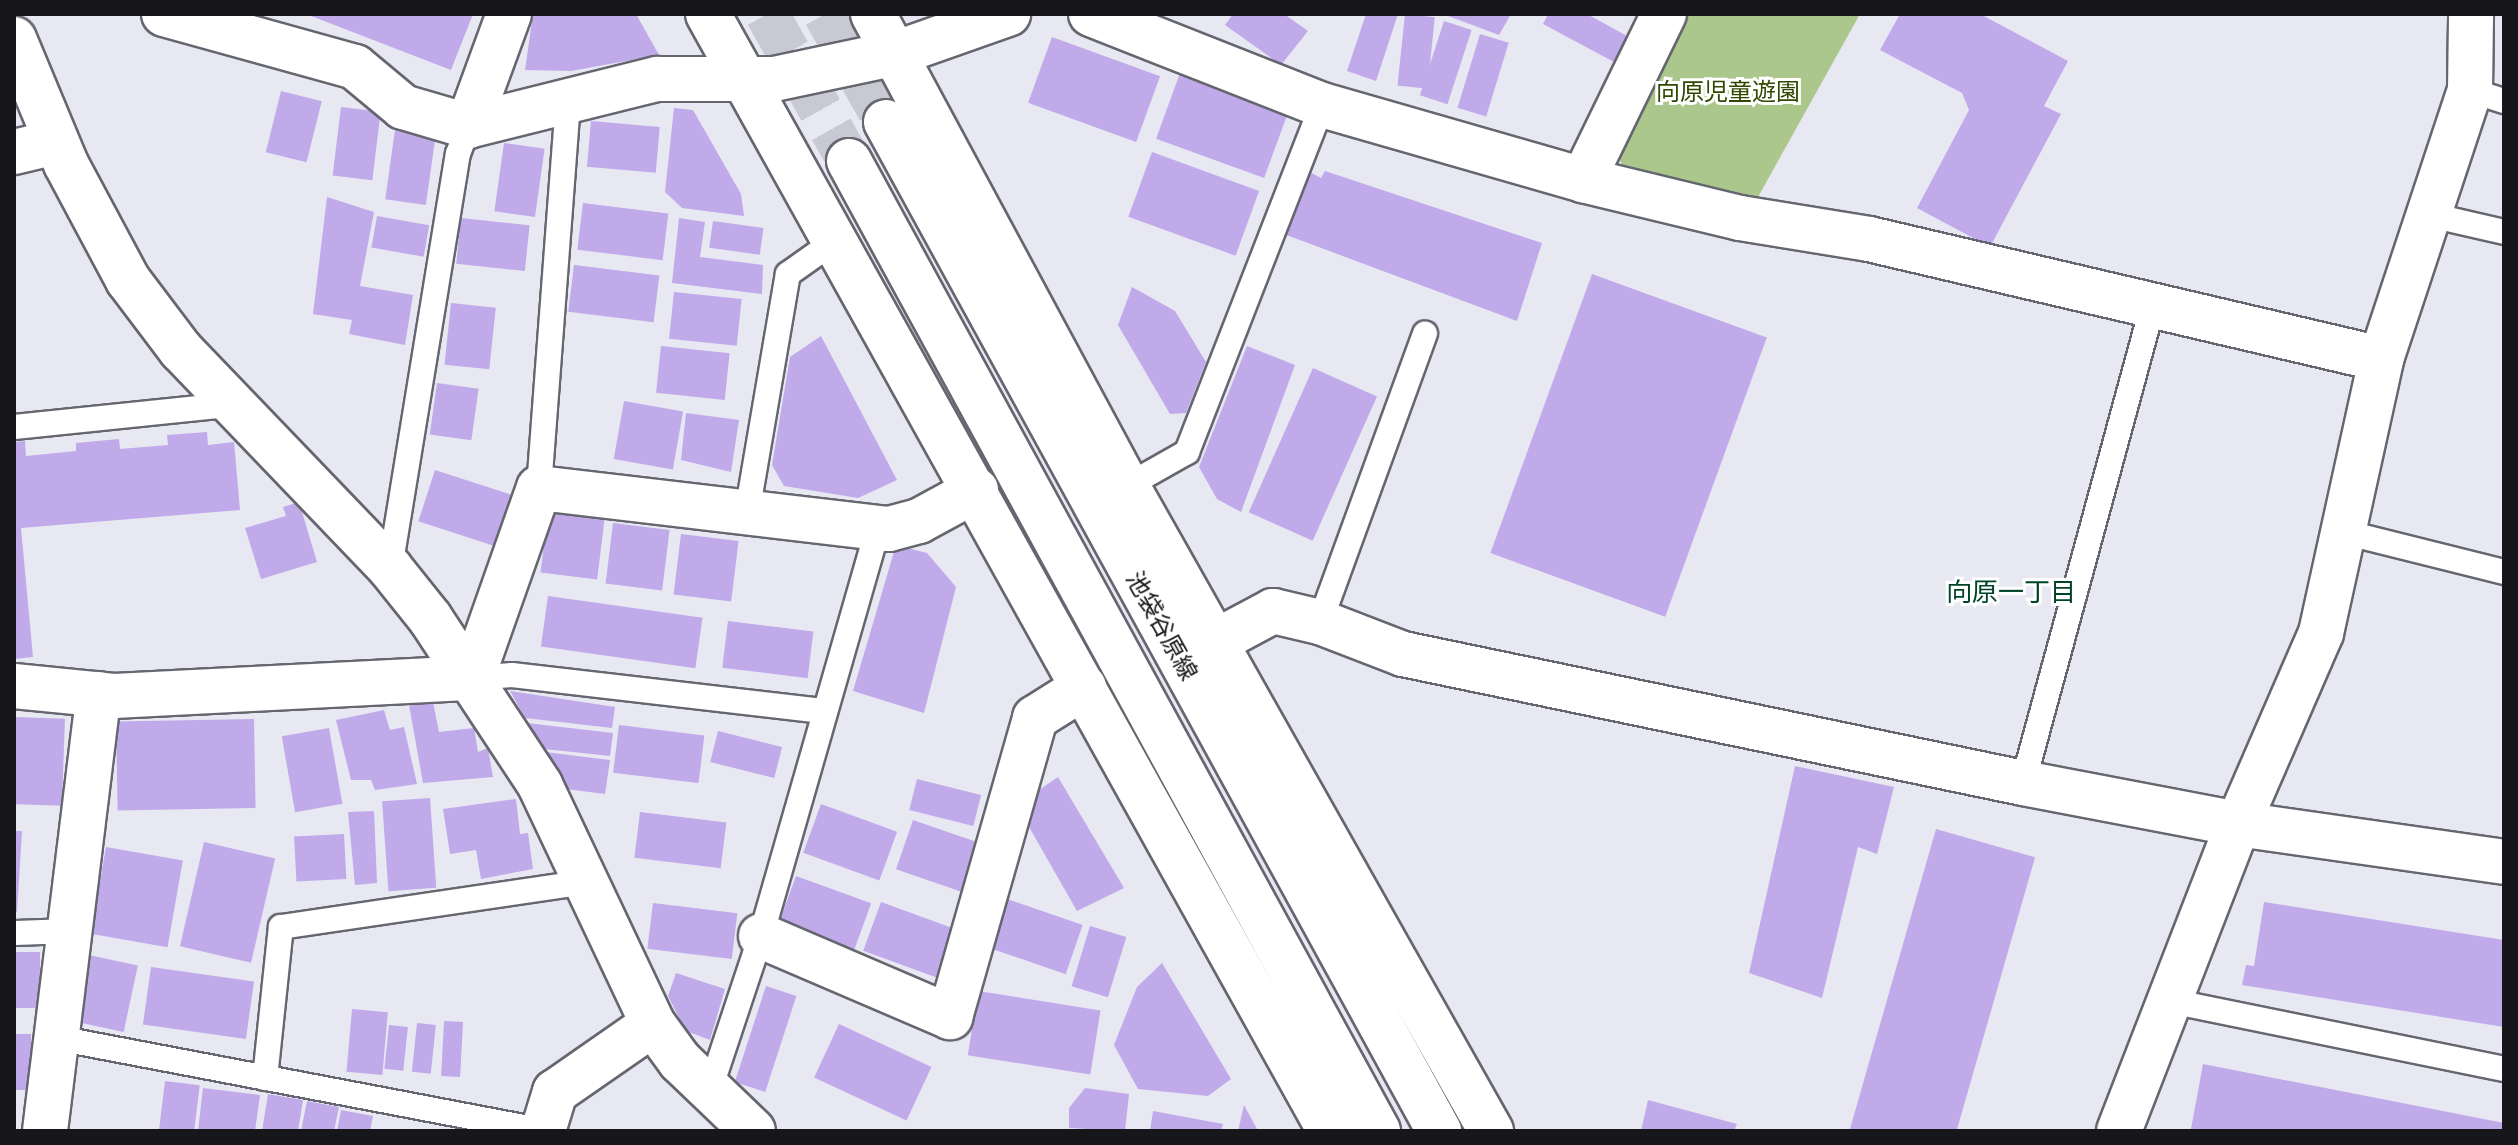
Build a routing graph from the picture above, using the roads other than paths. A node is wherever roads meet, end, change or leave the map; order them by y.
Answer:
1 (164, 14) edge
2 (509, 14) edge
3 (708, 14) edge
4 (873, 14) edge
5 (1008, 14) edge
6 (1091, 14) edge
7 (1664, 14) edge
8 (2471, 14) edge
9 (14, 39) edge
10 (897, 53) junction
11 (744, 78) junction
12 (2487, 96) edge
13 (568, 102) junction
14 (1322, 105) junction
15 (886, 122) tunnel mouth
16 (468, 126) junction
17 (56, 142) junction
18 (14, 152) edge
19 (849, 161) tunnel mouth
20 (1583, 180) junction
21 (2430, 215) junction
22 (2504, 232) edge
23 (836, 240) junction
24 (2153, 305) junction
25 (1425, 333) dead end
26 (2381, 359) junction
27 (235, 404) junction
28 (14, 427) edge
29 (1127, 486) junction
30 (539, 488) junction
31 (976, 490) junction
32 (747, 513) junction
33 (878, 528) junction
34 (2340, 531) junction
35 (390, 568) junction
36 (2504, 572) edge
37 (1320, 622) junction
38 (1215, 642) junction
39 (472, 678) junction
40 (14, 686) edge
41 (1084, 687) junction
42 (99, 694) junction
43 (825, 711) junction
44 (2023, 783) junction
45 (2238, 824) junction
46 (2504, 862) edge
47 (584, 882) junction
48 (71, 931) junction
49 (14, 933) edge
50 (761, 936) junction
51 (2170, 1001) junction
52 (653, 1024) junction
53 (57, 1038) junction
54 (2504, 1069) edge
55 (265, 1078) junction
56 (709, 1092) junction
57 (35, 1116) edge
58 (543, 1131) edge
59 (753, 1131) edge
60 (1330, 1131) edge
61 (1378, 1131) edge
62 (1439, 1131) edge
63 (1491, 1131) edge
64 (2119, 1131) edge

1 - 16 street
2 - 16 street
3 - 11 street
4 - 10 street
5 - 10 street
6 - 14 street
7 - 20 street
8 - 12 street
9 - 17 street
10 - 11 street
10 - 29 street
11 - 13 street
11 - 23 street
12 - 21 street
13 - 16 street
13 - 30 lane
14 - 20 street
14 - 29 lane
15 - 62 street, 池袋谷原線
16 - 35 lane
17 - 18 street
17 - 27 street
19 - 61 street
20 - 24 street
21 - 22 lane
21 - 26 street
23 - 31 street
23 - 32 lane
24 - 26 street
24 - 44 lane
25 - 37 lane
26 - 34 street
27 - 28 lane
27 - 35 street
29 - 38 street
30 - 32 street
30 - 39 street
31 - 33 street
31 - 41 street
32 - 33 street
33 - 43 lane
34 - 36 lane
34 - 45 street
35 - 39 street
37 - 38 street
37 - 44 street
38 - 63 street
39 - 42 street
39 - 43 lane
39 - 47 street
40 - 42 street
41 - 50 street
41 - 60 street
42 - 48 street
43 - 50 lane
44 - 45 street
45 - 46 street
45 - 51 street
47 - 52 street
47 - 55 lane
48 - 49 lane
48 - 53 street
50 - 56 lane
51 - 54 lane
51 - 64 street
52 - 56 street
52 - 58 street
53 - 55 lane
53 - 57 street
55 - 58 lane
56 - 59 street

